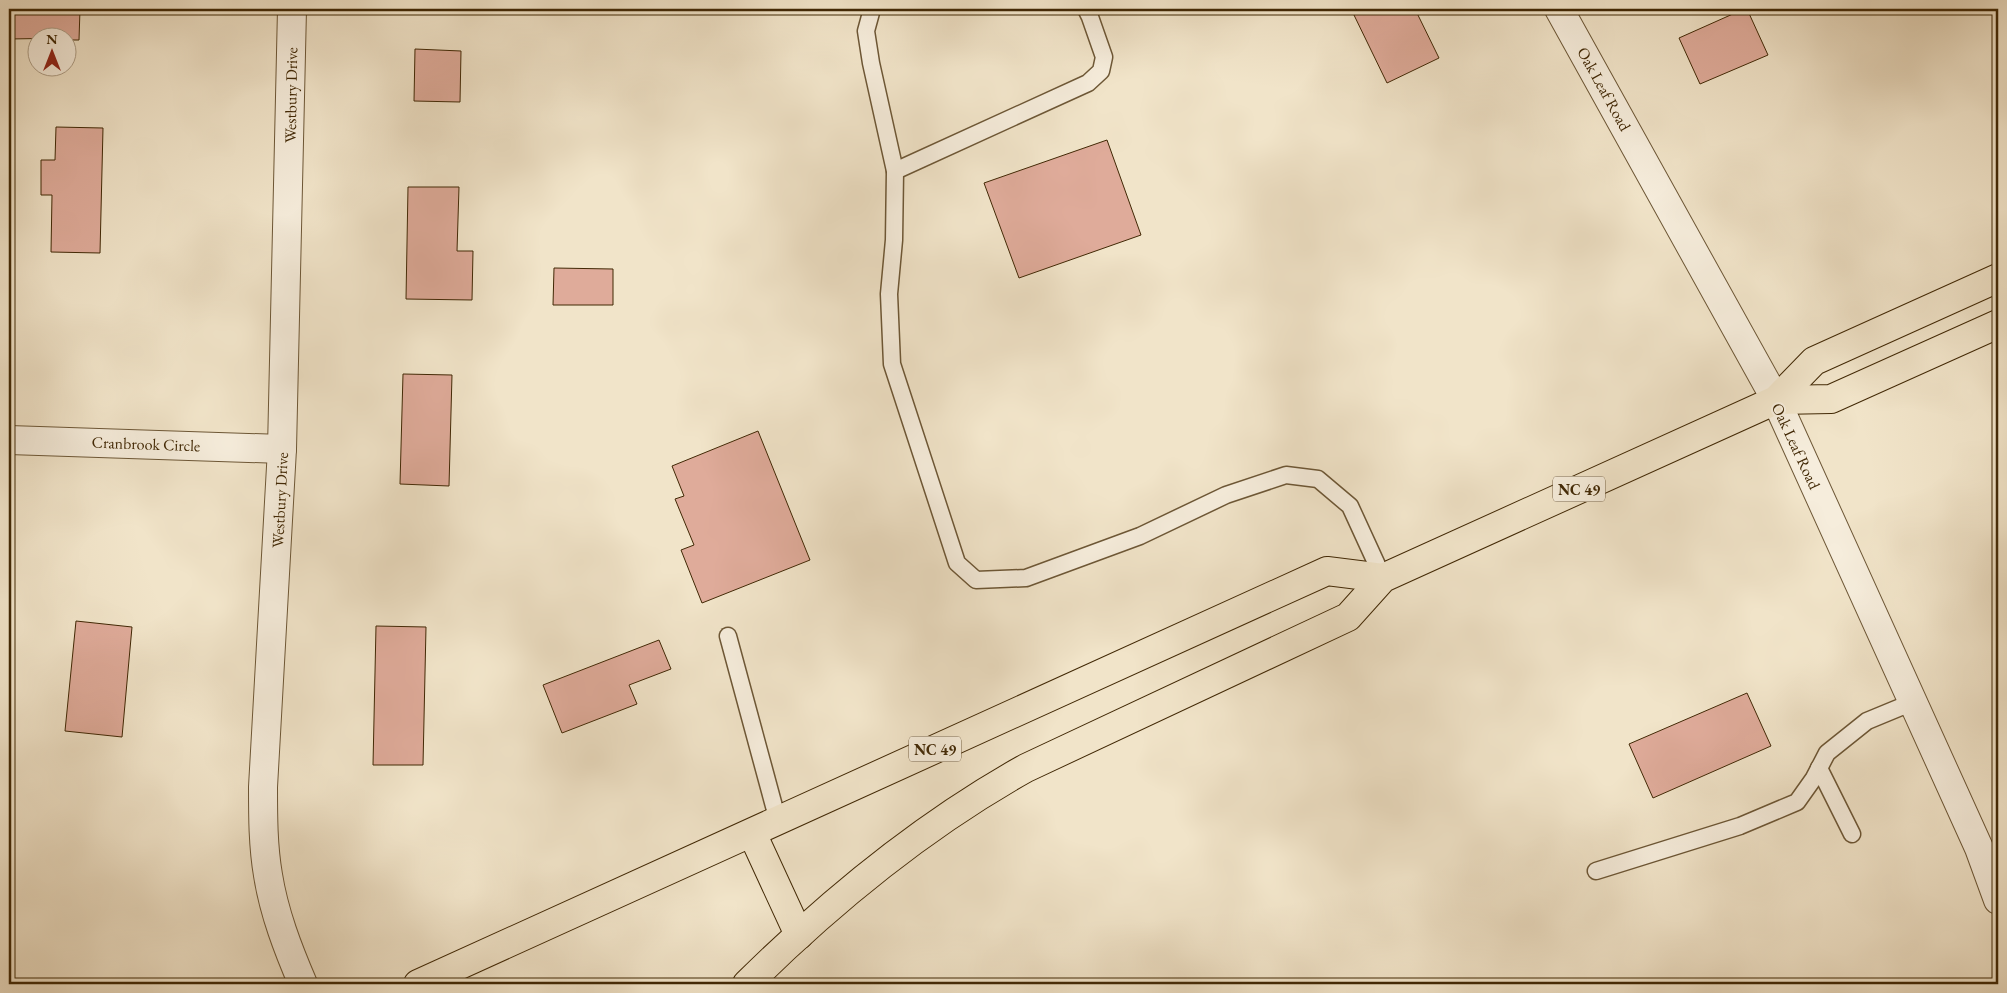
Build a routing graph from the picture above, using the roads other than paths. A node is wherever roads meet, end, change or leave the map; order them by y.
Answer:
1 (292, 9) edge
2 (872, 9) edge
3 (1086, 9) edge
4 (1560, 9) edge
5 (895, 171) junction
6 (1998, 278) edge
7 (1998, 324) edge
8 (1776, 400) junction
9 (9, 440) edge
10 (282, 449) junction
11 (1383, 578) junction
12 (728, 636) dead end
13 (1913, 702) junction
14 (1820, 768) junction
15 (778, 820) junction
16 (752, 833) junction
17 (1852, 834) dead end
18 (1596, 871) dead end
19 (1998, 900) edge
20 (799, 935) junction
21 (303, 984) edge
22 (418, 984) edge
23 (748, 984) edge

1 - 10 street, Westbury Drive
2 - 5 lane
3 - 5 lane
4 - 8 street, Oak Leaf Road
5 - 11 lane
6 - 8 main road, NC 49
7 - 8 main road, NC 49
8 - 11 main road, NC 49
8 - 13 street, Oak Leaf Road
9 - 10 street, Cranbrook Circle
10 - 21 street, Westbury Drive
11 - 15 main road, NC 49
11 - 20 main road, NC 49
12 - 15 lane
13 - 14 lane
13 - 19 street, Oak Leaf Road
14 - 17 lane
14 - 18 lane
15 - 16 main road, NC 49
16 - 20 main road
16 - 22 main road, NC 49
20 - 23 main road, NC 49

